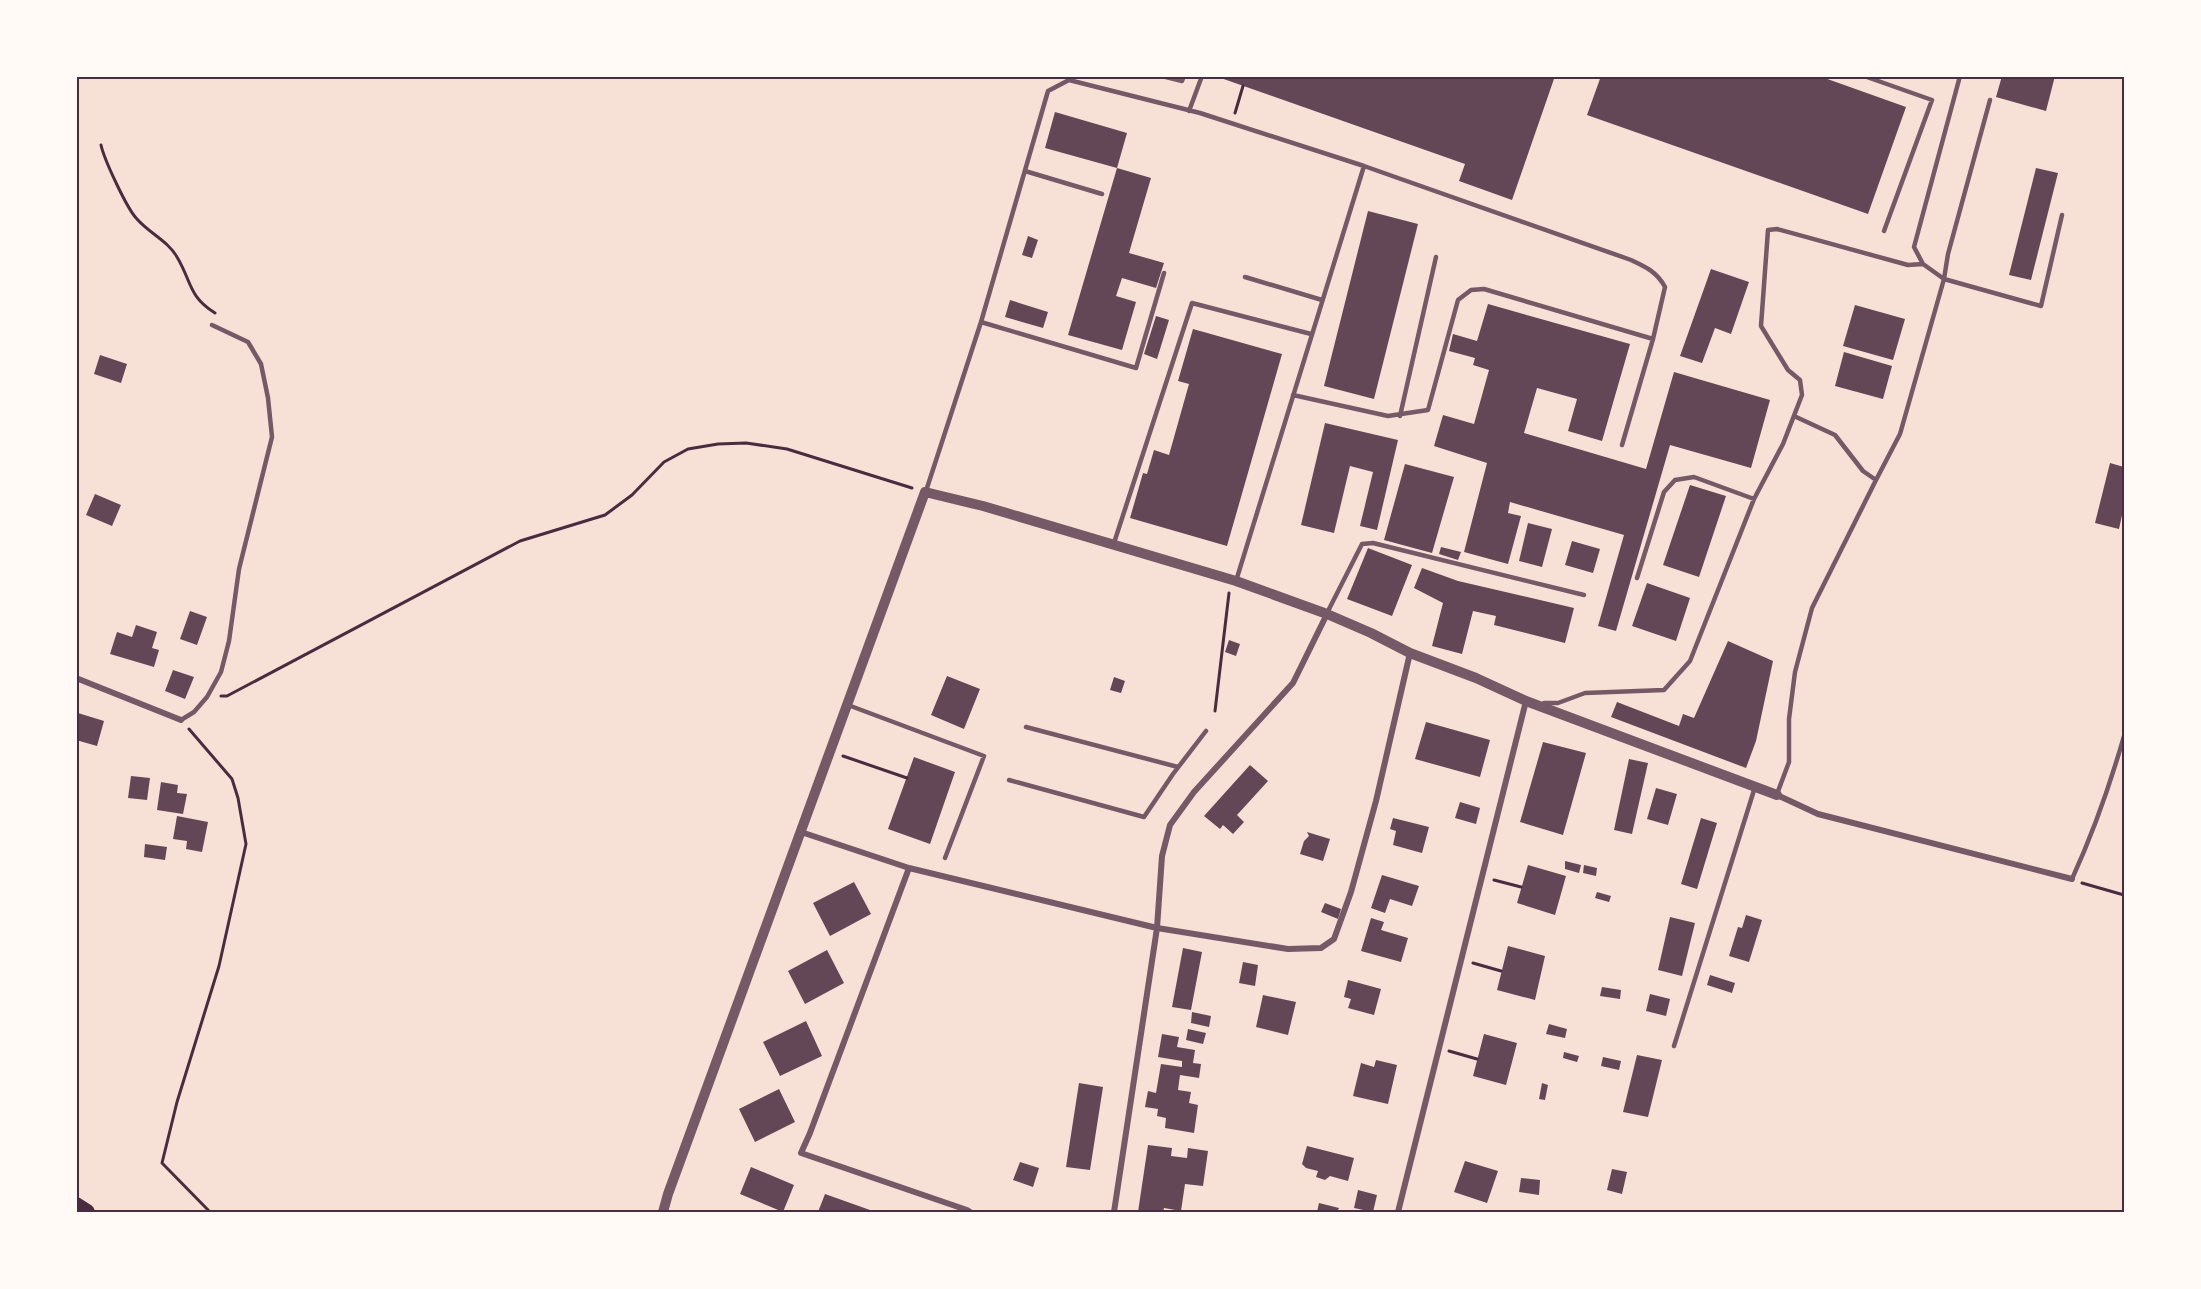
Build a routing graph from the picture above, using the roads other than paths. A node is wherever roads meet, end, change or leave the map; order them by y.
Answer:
1 (1078, 76) edge
2 (1162, 76) edge
3 (1184, 76) edge
4 (1202, 76) edge
5 (1864, 76) edge
6 (1960, 76) edge
7 (1069, 80) junction
8 (1990, 100) dead end
9 (1190, 111) junction
10 (1364, 166) junction
11 (1025, 171) junction
12 (1102, 194) dead end
13 (2062, 215) dead end
14 (1884, 231) dead end
15 (1436, 257) dead end
16 (1923, 264) junction
17 (1164, 273) dead end
18 (1245, 277) dead end
19 (1944, 279) junction
20 (1322, 300) junction
21 (981, 322) junction
22 (212, 325) dead end
23 (1311, 334) junction
24 (1653, 339) junction
25 (1293, 395) junction
26 (1400, 416) junction
27 (1794, 416) junction
28 (1622, 446) dead end
29 (1876, 480) junction
30 (925, 492) junction
31 (1754, 499) junction
32 (1113, 544) junction
33 (1637, 578) dead end
34 (1234, 580) junction
35 (1584, 595) dead end
36 (1327, 614) junction
37 (1410, 653) junction
38 (76, 678) edge
39 (1529, 702) junction
40 (848, 705) junction
41 (181, 720) joint
42 (1026, 728) dead end
43 (1206, 731) dead end
44 (2124, 736) edge
45 (1178, 767) junction
46 (1009, 780) dead end
47 (1755, 788) junction
48 (1777, 795) junction
49 (801, 832) junction
50 (945, 858) dead end
51 (909, 868) junction
52 (2072, 879) joint
53 (1156, 928) junction
54 (1674, 1046) dead end
55 (76, 1205) edge
56 (87, 1212) edge
57 (663, 1212) edge
58 (970, 1212) edge
59 (1114, 1212) edge
60 (1398, 1212) edge

1 - 7 lane
2 - 3 lane
4 - 9 lane
5 - 14 lane
6 - 16 lane
7 - 9 lane
7 - 11 lane
8 - 19 lane
9 - 10 lane
10 - 20 lane
10 - 24 lane
11 - 12 lane
11 - 21 lane
13 - 19 lane
15 - 26 lane
16 - 19 lane
16 - 27 lane
17 - 21 lane
18 - 20 lane
19 - 29 lane
20 - 23 lane
21 - 30 lane
22 - 41 lane
23 - 25 lane
23 - 32 lane
24 - 26 lane
24 - 28 lane
25 - 26 lane
25 - 34 lane
27 - 29 lane
27 - 31 lane
29 - 48 lane
30 - 32 street
30 - 40 street
31 - 33 lane
31 - 39 lane
32 - 34 street
34 - 36 street
35 - 36 lane
36 - 37 street
36 - 53 street
37 - 39 street
37 - 53 street
38 - 41 street
39 - 47 street
39 - 60 street
40 - 49 street
40 - 50 lane
42 - 45 lane
43 - 45 lane
44 - 52 lane
45 - 46 lane
47 - 48 street
47 - 54 lane
48 - 52 street
49 - 51 street
49 - 57 street
51 - 53 street
51 - 58 street
53 - 59 street
55 - 56 highway

